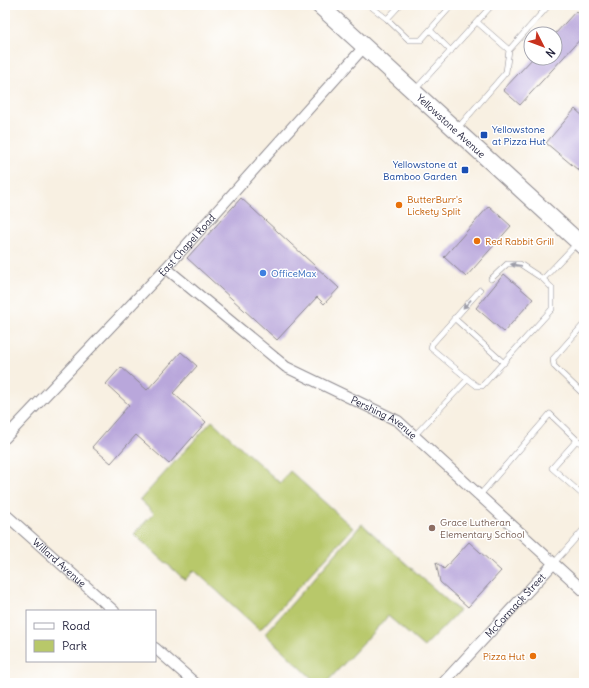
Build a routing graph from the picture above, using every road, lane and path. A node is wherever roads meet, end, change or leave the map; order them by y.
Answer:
1 (319, 5) edge
2 (369, 5) edge
3 (400, 5) edge
4 (452, 5) edge
5 (492, 5) edge
6 (549, 5) edge
7 (387, 19) junction
8 (477, 22) junction
9 (430, 30) junction
10 (364, 47) junction
11 (509, 50) junction
12 (451, 51) junction
13 (413, 92) junction
14 (456, 130) junction
15 (581, 244) edge
16 (166, 268) junction
17 (491, 279) dead end
18 (544, 279) junction
19 (480, 290) dead end
20 (454, 318) junction
21 (584, 324) edge
22 (504, 363) junction
23 (468, 379) junction
24 (584, 392) edge
25 (414, 436) junction
26 (5, 438) edge
27 (577, 440) junction
28 (584, 446) edge
29 (480, 495) junction
30 (584, 496) edge
31 (5, 514) edge
32 (584, 529) edge
33 (554, 563) junction
34 (584, 591) edge
35 (113, 610) edge
36 (156, 649) edge
37 (195, 683) edge
38 (443, 683) edge

1 - 10 main road, Yellowstone Avenue
2 - 7 lane
3 - 7 lane
4 - 9 lane
5 - 8 lane
6 - 11 lane
7 - 9 lane
8 - 11 lane
8 - 12 lane
9 - 12 lane
10 - 13 main road, Yellowstone Avenue
10 - 16 street, East Chapel Road
11 - 14 lane
12 - 13 lane
13 - 14 main road, Yellowstone Avenue
14 - 15 main road, Yellowstone Avenue
15 - 18 lane
16 - 25 street, Pershing Avenue
16 - 26 street, East Chapel Road
18 -> 17 lane
18 - 22 lane
19 -> 20 lane
20 - 22 lane
20 - 23 lane
21 - 24 lane
22 - 23 lane
23 - 25 lane
25 - 29 street, Pershing Avenue
27 - 28 lane
27 - 29 lane
27 - 30 lane
29 - 33 street, Pershing Avenue
31 - 35 street, Willard Avenue
32 - 33 lane
33 - 34 street, Pershing Avenue
33 - 38 street, McCormack Street
36 - 37 street

